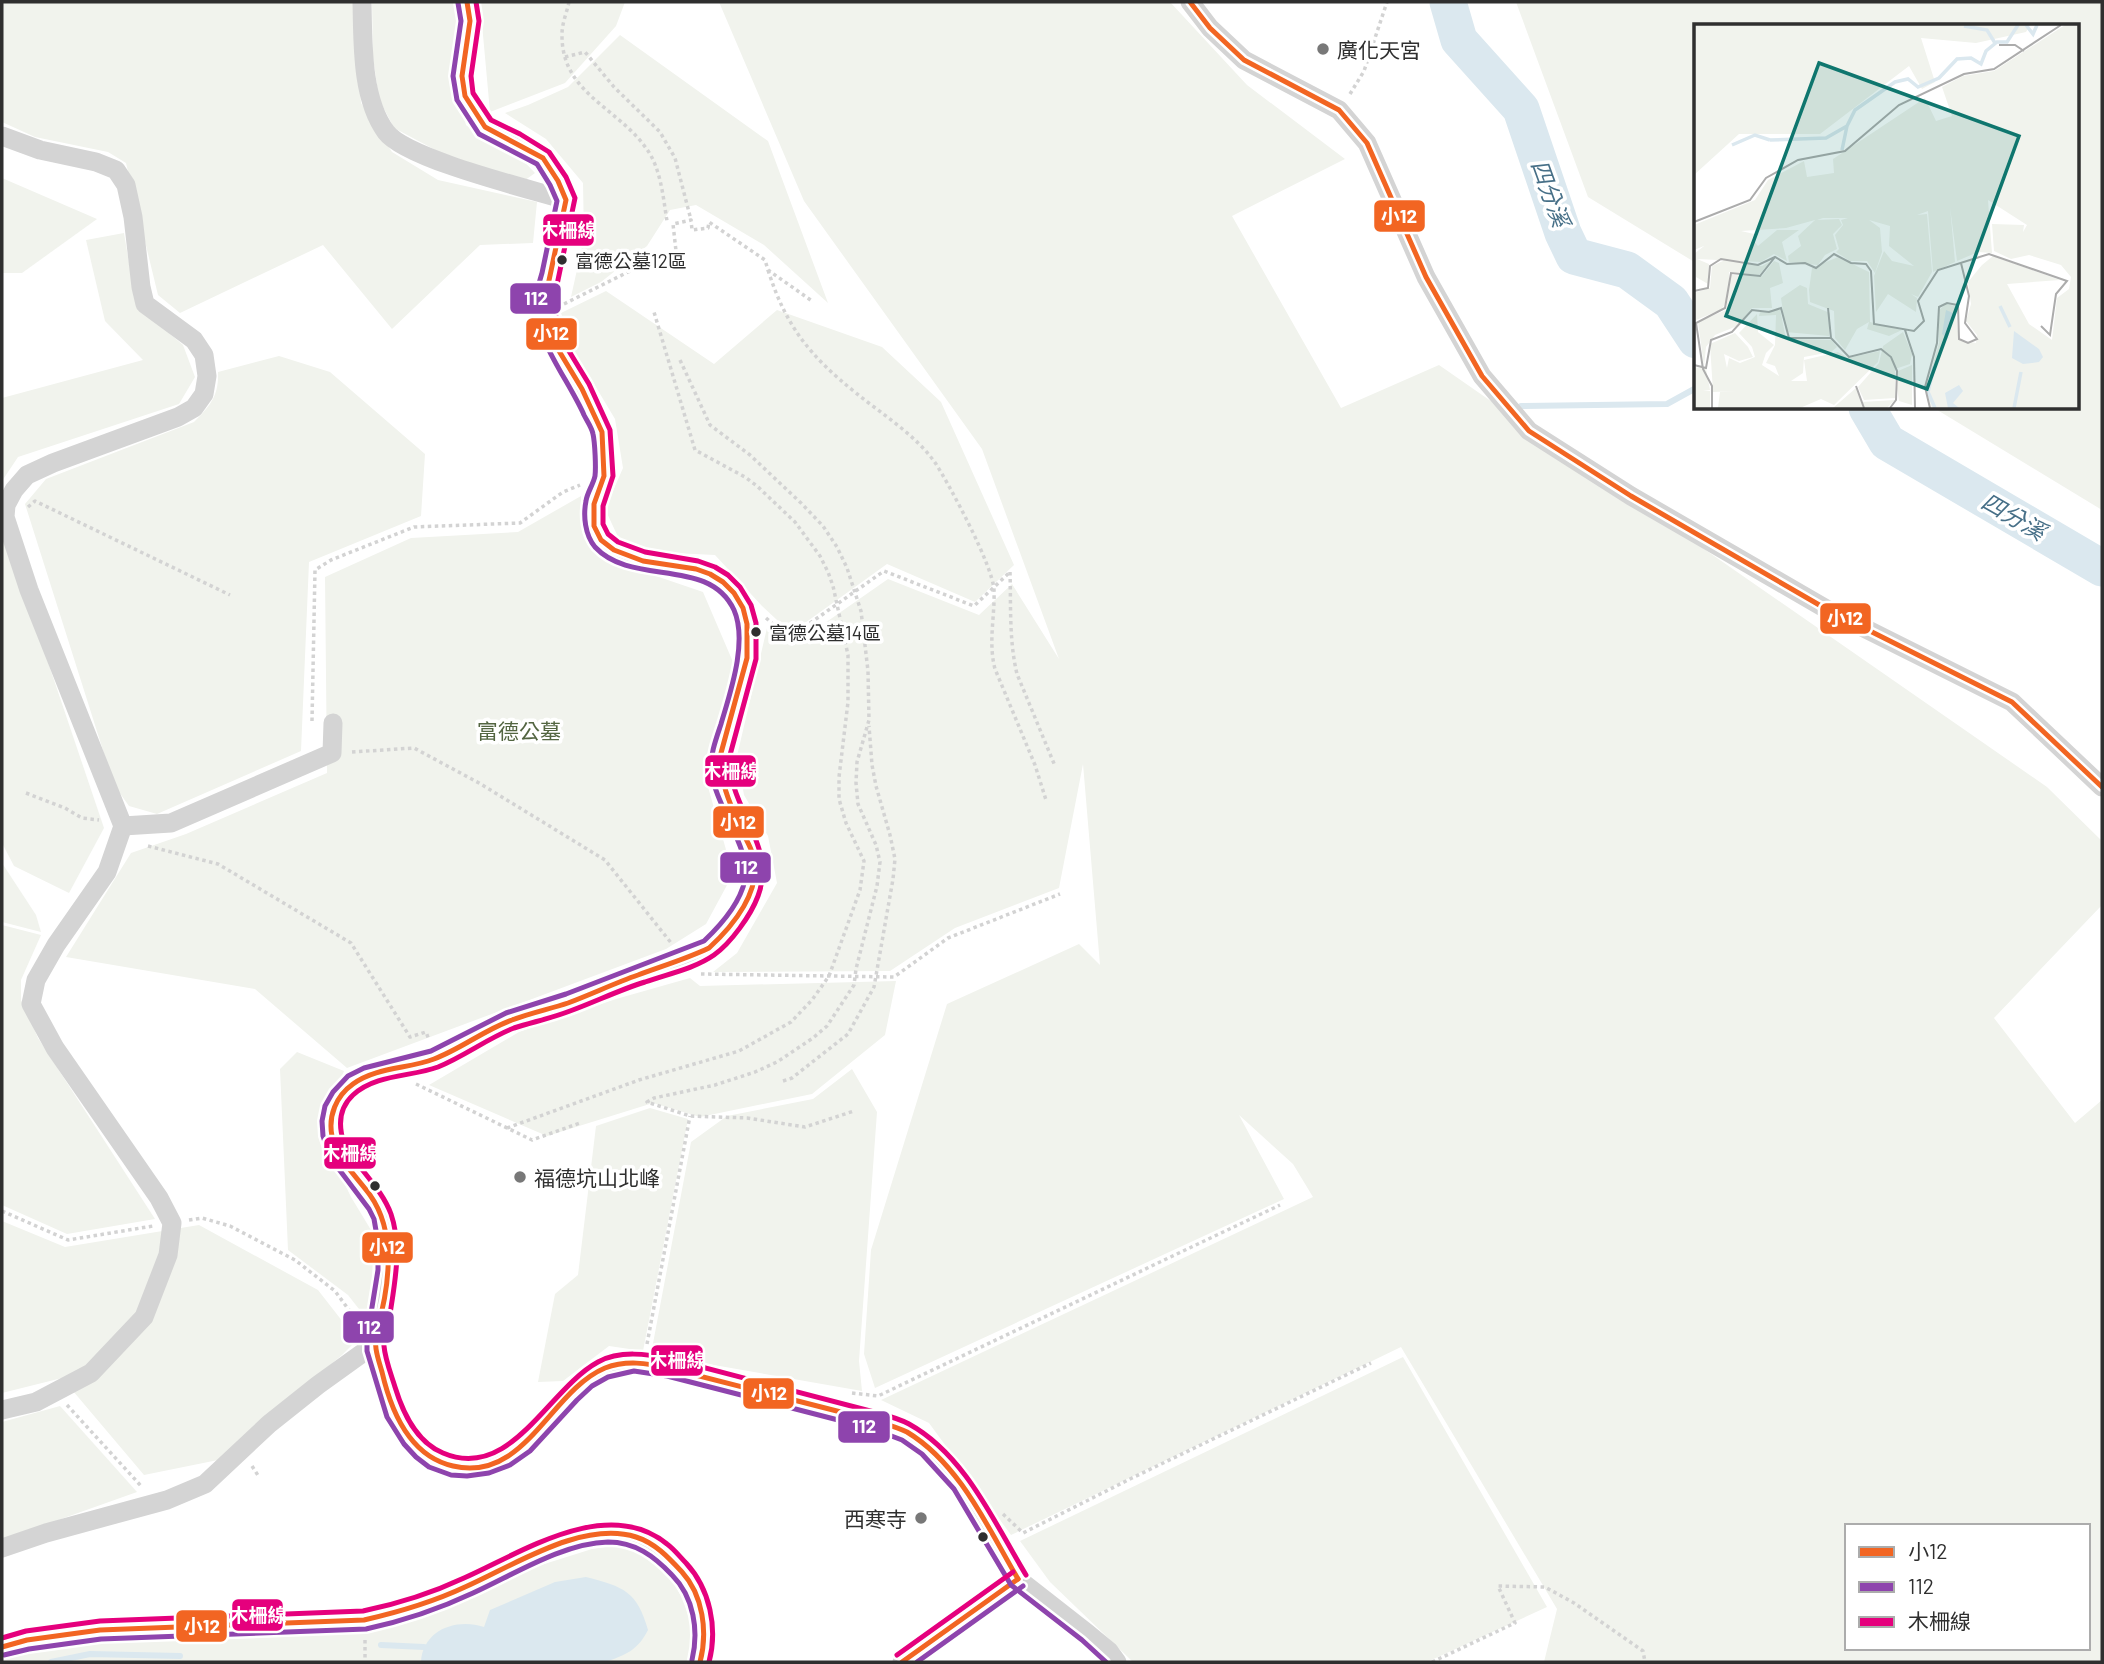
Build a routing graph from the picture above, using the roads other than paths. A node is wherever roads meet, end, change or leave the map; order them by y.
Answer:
1 (362, 2) edge
2 (467, 2) edge
3 (1190, 2) edge
4 (2, 136) edge
5 (566, 200) junction
6 (333, 723) dead end
7 (2102, 787) edge
8 (122, 826) junction
9 (375, 1344) junction
10 (2, 1410) edge
11 (2, 1548) edge
12 (1018, 1579) junction
13 (2, 1647) edge
14 (700, 1662) edge
15 (902, 1662) edge
16 (1118, 1662) edge

1 - 5 street
2 - 5 street
3 - 7 street
4 - 8 street
5 - 9 street
6 - 8 street
8 - 10 street
9 - 11 street
9 - 12 street
12 - 15 street
12 - 16 street
13 - 14 street

